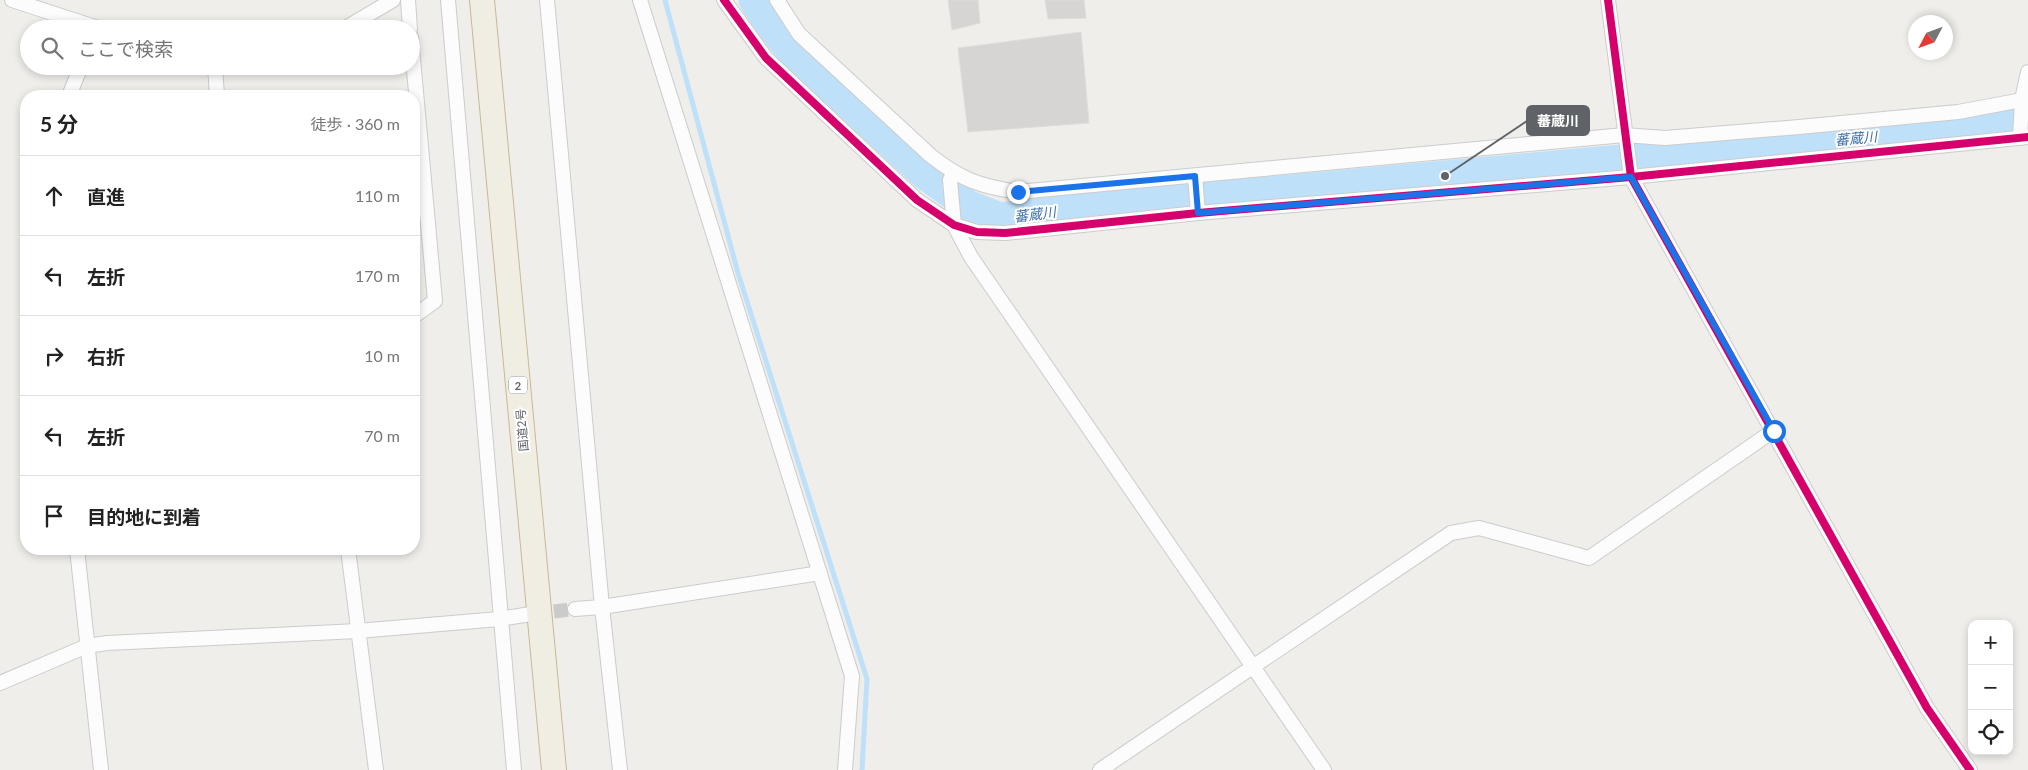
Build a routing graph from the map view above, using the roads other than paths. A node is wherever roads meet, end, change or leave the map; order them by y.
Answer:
1 (12, 0) edge
2 (393, 0) edge
3 (408, 0) edge
4 (448, 0) edge
5 (482, 0) edge
6 (547, 0) edge
7 (640, 0) edge
8 (724, 0) edge
9 (777, 0) edge
10 (1608, 0) edge
11 (73, 20) edge
12 (359, 20) edge
13 (409, 20) edge
14 (2028, 72) edge
15 (77, 75) edge
16 (216, 75) edge
17 (414, 75) edge
18 (71, 90) edge
19 (217, 90) edge
20 (416, 90) edge
21 (2024, 100) edge
22 (420, 136) edge
23 (2023, 137) edge
24 (1626, 139) junction
25 (1631, 176) junction
26 (952, 177) junction
27 (1195, 178) junction
28 (1198, 213) junction
29 (954, 224) junction
30 (420, 311) edge
31 (1774, 431) junction
32 (77, 555) edge
33 (349, 555) edge
34 (820, 573) junction
35 (602, 607) junction
36 (575, 610) tunnel mouth
37 (531, 614) tunnel mouth
38 (499, 619) junction
39 (358, 631) junction
40 (87, 646) junction
41 (1252, 666) junction
42 (0, 683) edge
43 (100, 770) edge
44 (376, 770) edge
45 (514, 770) edge
46 (554, 770) edge
47 (620, 770) edge
48 (845, 770) edge
49 (1100, 770) edge
50 (1324, 770) edge
51 (1970, 770) edge

1 - 11 street
2 - 12 street
3 - 13 street
4 - 38 street
5 - 46 highway, 国道2号 / 2
6 - 35 street
7 - 34 street
8 - 29 street
9 - 26 street
10 - 24 street
14 - 21 street
15 - 18 street
16 - 19 street
17 - 20 street
21 - 23 street
21 - 24 street
22 - 30 street
23 - 25 street
24 - 25 street
24 - 27 street
25 - 28 street
25 - 31 street
26 - 27 street
26 - 29 street
27 - 28 street
28 - 29 street
29 - 41 street
31 - 41 street
31 - 51 street
32 - 40 street
33 - 39 street
34 - 35 street
34 - 48 street
35 - 36 street
35 - 47 street
37 - 38 street
38 - 39 street
38 - 45 street
39 - 40 street
39 - 44 street
40 - 42 street
40 - 43 street
41 - 49 street
41 - 50 street

